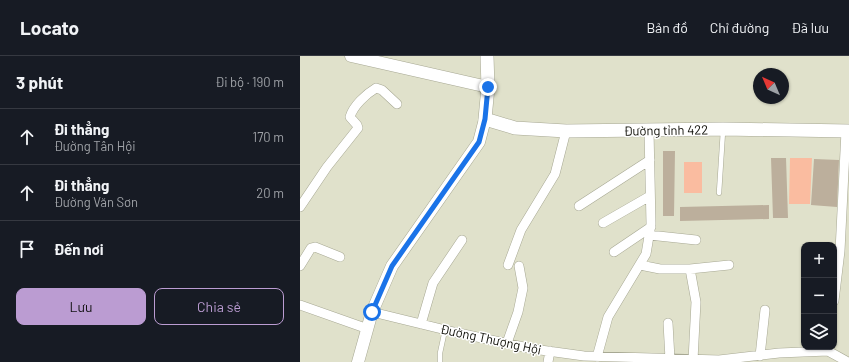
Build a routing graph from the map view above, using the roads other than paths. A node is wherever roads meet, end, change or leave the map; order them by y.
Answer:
1 (351, 56) edge
2 (487, 56) edge
3 (488, 87) junction
4 (397, 104) dead end
5 (485, 119) junction
6 (723, 129) junction
7 (649, 130) junction
8 (566, 131) junction
9 (848, 131) edge
10 (650, 160) junction
11 (719, 193) dead end
12 (650, 196) junction
13 (846, 196) edge
14 (579, 206) dead end
15 (300, 207) edge
16 (604, 222) dead end
17 (650, 231) junction
18 (462, 240) dead end
19 (696, 240) dead end
20 (845, 251) edge
21 (614, 252) dead end
22 (340, 257) dead end
23 (508, 265) dead end
24 (640, 265) junction
25 (300, 266) edge
26 (519, 266) dead end
27 (729, 266) dead end
28 (690, 268) junction
29 (837, 284) edge
30 (300, 305) edge
31 (766, 310) dead end
32 (372, 312) junction
33 (668, 323) dead end
34 (422, 324) junction
35 (368, 329) junction
36 (445, 330) junction
37 (507, 343) junction
38 (820, 350) edge
39 (830, 350) edge
40 (550, 351) junction
41 (804, 352) junction
42 (760, 356) junction
43 (598, 358) edge
44 (779, 358) edge
45 (670, 359) junction
46 (657, 360) edge
47 (694, 360) junction
48 (358, 362) edge
49 (440, 362) edge
50 (548, 362) edge
51 (805, 362) edge
52 (848, 362) edge

1 - 3 street
2 - 3 main road
3 - 5 main road
4 - 15 street
5 - 8 main road, Đường tỉnh 422
5 - 32 street
6 - 7 main road, Đường tỉnh 422
6 - 9 main road, Đường tỉnh 422
6 - 11 lane
7 - 8 main road, Đường tỉnh 422
7 - 10 street
8 - 23 street
9 - 13 street
10 - 12 street
10 - 14 street
12 - 16 street
12 - 17 street
13 - 20 street
17 - 19 street
17 - 21 street
17 - 24 street
18 - 34 street
20 - 29 street
22 - 25 street
24 - 28 street
24 - 43 street
26 - 37 street
27 - 28 street
28 - 47 street
30 - 35 street
31 - 42 street
32 - 34 street, Đường Thượng Hội
32 - 35 street
33 - 45 street
34 - 36 street, Đường Thượng Hội
35 - 48 street
36 - 37 street, Đường Thượng Hội
36 - 49 lane
37 - 40 street, Đường Thượng Hội
38 - 41 street, Đường Thượng Hội
39 - 52 street, Đường Thượng Hội
40 - 43 street, Đường Thượng Hội
40 - 50 street
41 - 44 street, Đường Thượng Hội
41 - 51 street
42 - 44 street, Đường Thượng Hội
42 - 47 street, Đường Thượng Hội
43 - 46 street, Đường Thượng Hội
45 - 46 street, Đường Thượng Hội
45 - 47 street, Đường Thượng Hội

